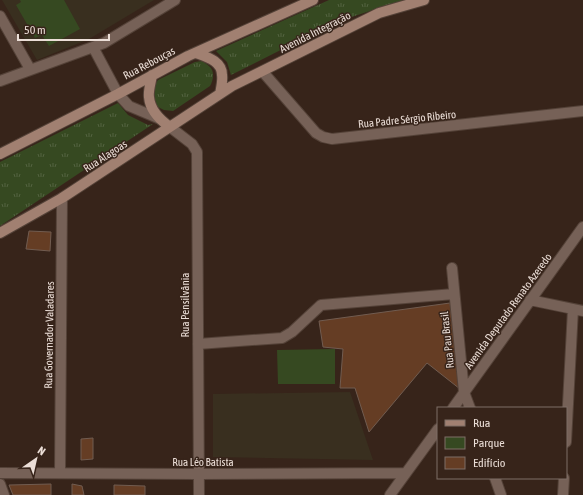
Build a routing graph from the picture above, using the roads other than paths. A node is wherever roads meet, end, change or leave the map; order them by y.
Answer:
1 (175, 0) edge
2 (313, 0) edge
3 (424, 0) edge
4 (0, 16) edge
5 (93, 47) junction
6 (196, 53) junction
7 (30, 69) junction
8 (263, 72) junction
9 (152, 75) junction
10 (0, 81) edge
11 (118, 94) junction
12 (220, 94) junction
13 (583, 112) edge
14 (160, 119) junction
15 (170, 127) junction
16 (0, 154) edge
17 (62, 198) junction
18 (583, 227) edge
19 (0, 233) edge
20 (452, 268) dead end
21 (454, 294) junction
22 (530, 300) junction
23 (578, 310) edge
24 (198, 344) junction
25 (464, 392) junction
26 (454, 407) edge
27 (470, 407) edge
28 (437, 430) edge
29 (567, 431) edge
30 (0, 472) edge
31 (60, 473) junction
32 (406, 473) junction
33 (198, 474) junction
34 (495, 479) edge
35 (564, 479) edge
36 (0, 484) edge
37 (4, 495) edge
38 (199, 495) edge
39 (390, 495) edge
40 (501, 495) edge
41 (563, 495) edge

1 - 5 street
2 - 6 street, Rua Rebouças
3 - 8 street, Avenida Integração
4 - 7 street
5 - 7 street
5 - 11 street
6 - 9 street, Rua Rebouças
6 - 12 street
7 - 10 street
8 - 12 street, Avenida Integração
8 - 13 street, Rua Padre Sérgio Ribeiro
9 - 11 street, Rua Rebouças
9 - 14 street
11 - 14 street
11 - 16 street, Rua Rebouças
12 - 15 street, Rua Alagoas
14 - 15 street
15 - 17 street, Rua Alagoas
15 - 24 street, Rua Pensilvânia
17 - 19 street, Rua Alagoas
17 - 31 street, Rua Governador Valadares
18 - 22 street, Avenida Deputado Renato Azeredo
20 - 21 street, Rua Pau Brasil
21 - 24 street
21 - 25 street, Rua Pau Brasil
22 - 23 street
22 - 25 street, Avenida Deputado Renato Azeredo
23 - 29 street
24 - 33 street, Rua Pensilvânia
25 - 26 street, Avenida Deputado Renato Azeredo
25 - 27 street, Rua Pau Brasil
28 - 32 street
30 - 31 street, Rua Léo Batista
31 - 33 street, Rua Léo Batista
32 - 33 street, Rua Léo Batista
32 - 39 street
33 - 38 street, Rua Pensilvânia
34 - 40 street
35 - 41 street
36 - 37 street

